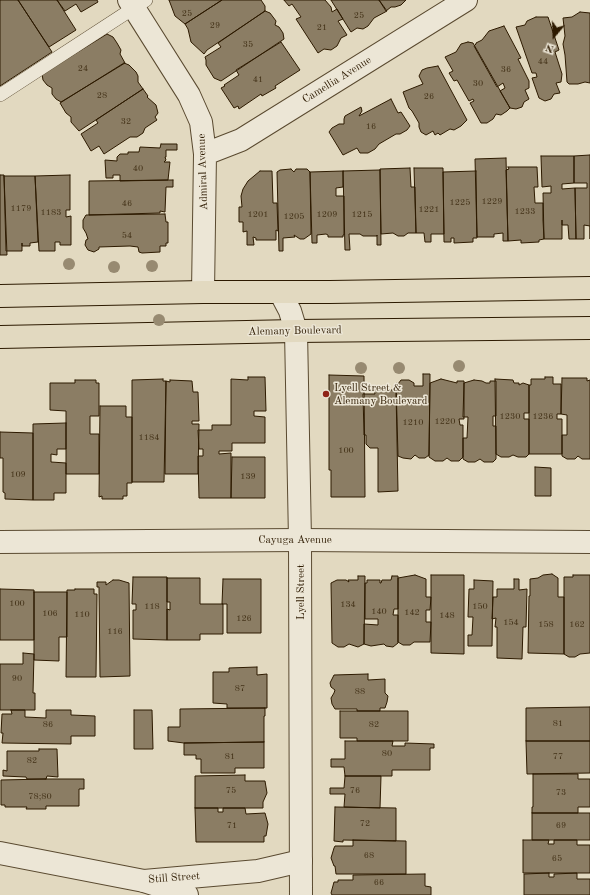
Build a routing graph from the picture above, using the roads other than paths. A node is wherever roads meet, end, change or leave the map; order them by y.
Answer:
1 (466, 0) edge
2 (136, 3) edge
3 (0, 95) edge
4 (205, 154) junction
5 (590, 288) edge
6 (203, 292) junction
7 (280, 292) junction
8 (0, 296) edge
9 (590, 328) edge
10 (296, 331) junction
11 (0, 337) edge
12 (300, 540) junction
13 (0, 542) edge
14 (590, 542) edge
15 (0, 853) edge
16 (301, 861) junction
17 (144, 881) junction
18 (187, 895) edge
19 (301, 895) edge

1 - 4 street, Camellia Avenue
2 - 3 lane
2 - 4 street, Admiral Avenue
4 - 6 street, Admiral Avenue
5 - 7 main road
6 - 7 main road
6 - 8 main road
7 - 10 street, Lyell Street
9 - 10 main road, Alemany Boulevard
10 - 11 main road, Alemany Boulevard
10 - 12 street, Lyell Street
12 - 13 street, Cayuga Avenue
12 - 14 street, Cayuga Avenue
12 - 16 street, Lyell Street
15 - 17 street, Still Street
16 - 17 street, Still Street
16 - 19 street, Lyell Street
17 - 18 street

